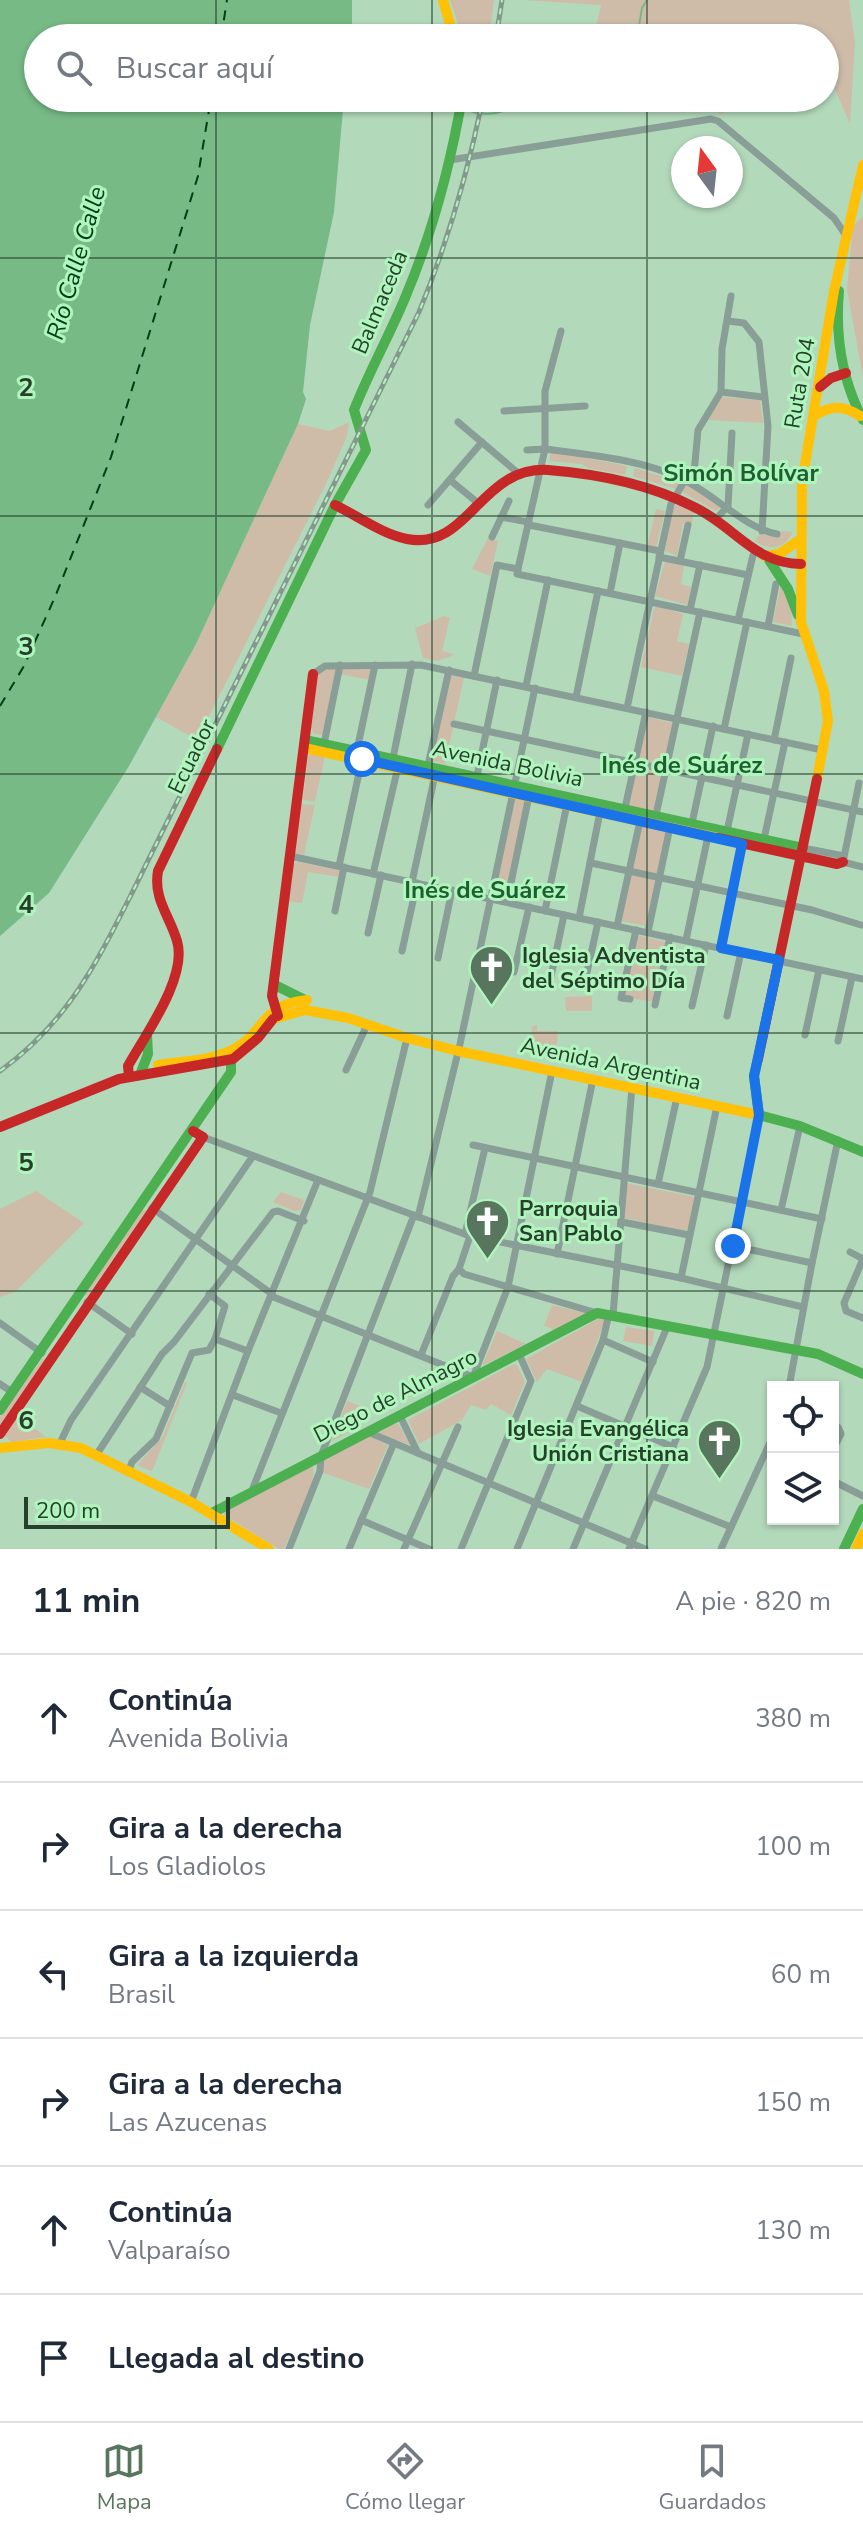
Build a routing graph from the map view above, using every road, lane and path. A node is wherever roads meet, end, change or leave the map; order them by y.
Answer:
1 (443, 0) edge
2 (450, 24) edge
3 (460, 112) edge
4 (450, 160) junction
5 (863, 165) edge
6 (847, 237) junction
7 (843, 264) junction
8 (731, 296) dead end
9 (728, 321) junction
10 (561, 331) dead end
11 (846, 373) junction
12 (820, 387) junction
13 (721, 392) junction
14 (763, 397) junction
15 (585, 406) dead end
16 (544, 409) junction
17 (504, 411) dead end
18 (814, 416) junction
19 (862, 418) edge
20 (458, 422) dead end
21 (732, 433) dead end
22 (482, 442) junction
23 (545, 449) junction
24 (527, 450) dead end
25 (539, 470) junction
26 (518, 473) junction
27 (450, 480) junction
28 (689, 482) junction
29 (674, 496) junction
30 (509, 501) dead end
31 (478, 503) junction
32 (335, 505) junction
33 (428, 505) dead end
34 (728, 506) junction
35 (501, 517) junction
36 (717, 518) junction
37 (528, 524) junction
38 (688, 525) dead end
39 (760, 530) junction
40 (777, 534) dead end
41 (492, 537) dead end
42 (801, 539) junction
43 (747, 542) junction
44 (620, 543) junction
45 (659, 554) junction
46 (763, 555) junction
47 (680, 561) junction
48 (801, 564) junction
49 (700, 565) junction
50 (518, 569) junction
51 (748, 575) junction
52 (548, 580) junction
53 (776, 584) dead end
54 (598, 591) junction
55 (610, 593) junction
56 (650, 601) junction
57 (690, 610) junction
58 (700, 612) junction
59 (742, 621) junction
60 (768, 626) junction
61 (802, 628) junction
62 (791, 658) dead end
63 (412, 664) junction
64 (340, 665) junction
65 (375, 665) junction
66 (449, 670) junction
67 (313, 674) joint
68 (474, 676) junction
69 (497, 680) junction
70 (530, 687) junction
71 (576, 697) junction
72 (627, 708) junction
73 (646, 712) junction
74 (677, 719) junction
75 (454, 724) dead end
76 (713, 726) junction
77 (724, 729) junction
78 (487, 731) junction
79 (748, 734) junction
80 (526, 739) junction
81 (774, 740) junction
82 (785, 742) junction
83 (304, 744) junction
84 (324, 744) junction
85 (822, 750) junction
86 (360, 755) junction
87 (395, 762) junction
88 (635, 764) junction
89 (428, 765) junction
90 (666, 771) junction
91 (435, 775) junction
92 (477, 776) junction
93 (702, 779) junction
94 (859, 783) dead end
95 (737, 786) junction
96 (515, 788) junction
97 (773, 793) junction
98 (529, 796) junction
99 (813, 801) junction
100 (567, 804) junction
101 (625, 808) junction
102 (852, 810) junction
103 (600, 812) junction
104 (863, 812) edge
105 (656, 815) junction
106 (640, 821) junction
107 (692, 823) junction
108 (670, 827) junction
109 (727, 831) junction
110 (708, 836) junction
111 (764, 839) junction
112 (742, 844) junction
113 (803, 852) junction
114 (290, 856) junction
115 (843, 859) junction
116 (591, 863) junction
117 (342, 867) junction
118 (863, 867) edge
119 (629, 871) junction
120 (377, 874) junction
121 (659, 878) junction
122 (414, 882) junction
123 (697, 885) junction
124 (452, 890) junction
125 (732, 893) junction
126 (490, 899) junction
127 (507, 902) junction
128 (792, 905) junction
129 (529, 907) junction
130 (335, 911) dead end
131 (545, 911) junction
132 (564, 915) junction
133 (579, 918) junction
134 (598, 922) junction
135 (861, 925) edge
136 (617, 926) junction
137 (636, 930) junction
138 (648, 932) junction
139 (368, 933) dead end
140 (670, 937) junction
141 (686, 940) junction
142 (706, 945) junction
143 (721, 948) junction
144 (402, 951) dead end
145 (741, 952) junction
146 (438, 958) dead end
147 (779, 960) junction
148 (819, 970) junction
149 (514, 972) dead end
150 (586, 977) dead end
151 (852, 977) junction
152 (863, 979) edge
153 (550, 981) dead end
154 (275, 985) junction
155 (630, 999) dead end
156 (307, 1000) junction
157 (655, 1005) dead end
158 (692, 1006) dead end
159 (276, 1012) junction
160 (727, 1016) dead end
161 (348, 1018) junction
162 (367, 1025) junction
163 (149, 1029) junction
164 (805, 1035) dead end
165 (407, 1038) junction
166 (838, 1041) dead end
167 (458, 1051) junction
168 (148, 1054) junction
169 (232, 1055) junction
170 (216, 1062) junction
171 (162, 1064) junction
172 (346, 1070) dead end
173 (552, 1071) junction
174 (135, 1072) junction
175 (593, 1079) junction
176 (224, 1083) junction
177 (632, 1087) junction
178 (677, 1097) junction
179 (717, 1106) junction
180 (759, 1115) junction
181 (22, 1116) junction
182 (800, 1126) junction
183 (0, 1127) edge
184 (198, 1134) junction
185 (838, 1140) junction
186 (473, 1145) dead end
187 (485, 1148) junction
188 (863, 1152) edge
189 (253, 1156) junction
190 (535, 1158) junction
191 (575, 1167) junction
192 (624, 1177) junction
193 (318, 1180) junction
194 (658, 1184) junction
195 (699, 1193) junction
196 (367, 1198) junction
197 (741, 1202) junction
198 (148, 1206) junction
199 (781, 1210) junction
200 (416, 1216) junction
201 (822, 1219) junction
202 (304, 1221) junction
203 (622, 1222) junction
204 (468, 1235) junction
205 (689, 1235) junction
206 (196, 1241) junction
207 (517, 1246) junction
208 (733, 1246) junction
209 (850, 1252) dead end
210 (557, 1254) junction
211 (863, 1259) edge
212 (812, 1263) junction
213 (233, 1264) junction
214 (616, 1265) junction
215 (459, 1269) junction
216 (681, 1278) junction
217 (508, 1287) junction
218 (724, 1288) junction
219 (209, 1294) junction
220 (272, 1295) junction
221 (84, 1300) junction
222 (803, 1307) junction
223 (606, 1314) junction
224 (320, 1317) junction
225 (863, 1318) edge
226 (0, 1323) edge
227 (668, 1325) junction
228 (714, 1333) junction
229 (132, 1334) junction
230 (369, 1336) junction
231 (215, 1339) junction
232 (603, 1340) junction
233 (796, 1350) junction
234 (248, 1351) junction
235 (40, 1352) junction
236 (519, 1354) junction
237 (421, 1355) junction
238 (50, 1359) junction
239 (653, 1362) junction
240 (863, 1374) edge
241 (473, 1377) junction
242 (790, 1381) edge
243 (0, 1384) edge
244 (140, 1387) junction
245 (12, 1392) junction
246 (233, 1395) junction
247 (170, 1406) junction
248 (577, 1406) junction
249 (0, 1410) edge
250 (281, 1413) junction
251 (400, 1416) junction
252 (624, 1426) junction
253 (458, 1427) dead end
254 (368, 1432) junction
255 (0, 1434) edge
256 (60, 1443) junction
257 (394, 1443) junction
258 (673, 1447) junction
259 (0, 1448) edge
260 (767, 1449) edge
261 (418, 1453) junction
262 (97, 1454) junction
263 (321, 1456) junction
264 (443, 1463) junction
265 (129, 1470) junction
266 (489, 1483) junction
267 (839, 1484) edge
268 (251, 1493) junction
269 (653, 1496) junction
270 (863, 1496) edge
271 (191, 1502) junction
272 (536, 1503) junction
273 (863, 1509) edge
274 (212, 1513) junction
275 (361, 1520) junction
276 (584, 1523) junction
277 (731, 1527) junction
278 (863, 1534) edge
279 (408, 1540) junction
280 (630, 1546) edge
281 (269, 1549) edge
282 (289, 1549) edge
283 (349, 1549) edge
284 (404, 1549) edge
285 (429, 1549) edge
286 (461, 1549) edge
287 (517, 1549) edge
288 (573, 1549) edge
289 (645, 1549) edge
290 (721, 1549) edge
291 (844, 1549) edge
292 (856, 1549) edge

1 - 2 main road
3 - 4 main road, Balmaceda
4 - 6 street
4 - 32 main road, Balmaceda
5 - 6 main road, Ruta 204
6 - 7 main road, Ruta 204
7 - 11 main road
7 - 12 main road, Ruta 204
8 - 9 street
9 - 13 street
9 - 14 street
10 - 16 street
11 - 12 main road
11 - 19 main road
12 - 18 main road, Ruta 204
13 - 14 street
13 - 28 street
14 - 39 street
15 - 16 street
16 - 17 street
16 - 23 street
18 - 19 main road
18 - 42 main road, Ruta 204
20 - 22 street
21 - 34 street
22 - 26 street
22 - 27 street
23 - 24 street
23 - 25 street
23 - 28 street
25 - 26 main road
25 - 29 main road
25 - 37 street
26 - 31 main road
27 - 31 street
27 - 33 street
28 - 29 street
28 - 34 street
29 - 36 main road
29 - 45 street
30 - 35 street
31 - 32 main road
32 - 163 main road, Ecuador
34 - 36 street
34 - 39 street
35 - 37 street
35 - 41 street
36 - 43 main road
37 - 44 street
37 - 50 street
38 - 47 street
39 - 40 street
39 - 43 street
42 - 46 main road
42 - 48 main road, Ruta 204
43 - 46 main road
44 - 45 street
44 - 55 street
45 - 47 street
45 - 56 street
46 - 48 main road
46 - 51 street
46 - 61 main road
47 - 49 street
48 - 61 main road, Ruta 204
49 - 51 street
49 - 57 street
50 - 52 street
50 - 68 street
51 - 59 street
52 - 54 street
52 - 70 street
53 - 60 street
54 - 55 street
54 - 71 street
55 - 56 street
56 - 57 street
56 - 72 street
57 - 58 street
58 - 59 street
58 - 74 street
59 - 60 street
59 - 77 street
60 - 61 street
61 - 85 main road, Ruta 204
62 - 81 street
63 - 65 street
63 - 66 street
63 - 87 street
64 - 65 street
64 - 67 street
64 - 84 street
65 - 86 street
66 - 68 street
66 - 89 street
67 - 83 main road
68 - 69 street
69 - 70 street
69 - 78 street
70 - 71 street
70 - 80 street
71 - 72 street
72 - 73 street
73 - 74 street
73 - 88 street
74 - 76 street
74 - 90 street
75 - 78 street
76 - 77 street
76 - 93 street
77 - 79 street
78 - 80 street
78 - 92 street
79 - 81 street
79 - 95 street
80 - 88 street
80 - 96 street
81 - 82 street
82 - 85 street
82 - 97 street
83 - 84 main road, Avenida Bolivia
83 - 86 main road, Avenida Bolivia
83 - 114 main road
84 - 86 main road, Avenida Bolivia
85 - 99 main road, Ruta 204
86 - 87 main road, Avenida Bolivia
86 - 117 street
87 - 89 main road, Avenida Bolivia
87 - 91 main road, Avenida Bolivia
87 - 120 street
88 - 90 street
88 - 101 street
89 - 92 main road, Avenida Bolivia
90 - 93 street
90 - 105 street
91 - 96 main road, Avenida Bolivia
91 - 122 street
92 - 96 main road, Avenida Bolivia
93 - 95 street
93 - 107 street
94 - 102 street
95 - 97 street
95 - 109 street
96 - 98 main road, Avenida Bolivia
96 - 101 main road, Avenida Bolivia
96 - 126 street
97 - 99 street
97 - 111 street
98 - 100 main road, Avenida Bolivia
98 - 127 street
99 - 102 street
99 - 113 main road, Ruta 204
100 - 103 main road, Avenida Bolivia
100 - 131 street
101 - 105 main road, Avenida Bolivia
102 - 104 street
102 - 115 street
103 - 106 main road, Avenida Bolivia
103 - 116 street
105 - 107 main road, Avenida Bolivia
106 - 108 main road, Avenida Bolivia
106 - 119 street
107 - 109 main road, Avenida Bolivia
108 - 110 main road, Avenida Bolivia
108 - 121 street
109 - 111 main road, Avenida Bolivia
110 - 112 main road, Avenida Bolivia
110 - 123 street
111 - 113 main road, Avenida Bolivia
112 - 113 main road, Avenida Bolivia
112 - 125 street
113 - 115 main road, Avenida Bolivia
113 - 128 main road, Ruta 204
114 - 117 street
114 - 154 main road
115 - 118 street
116 - 119 street
116 - 133 street
117 - 120 street
117 - 130 street
119 - 121 street
119 - 136 street
120 - 122 street
120 - 139 street
121 - 123 street
121 - 138 street
122 - 124 street
122 - 144 street
123 - 125 street
123 - 141 street
124 - 126 street
124 - 146 street
125 - 128 street
125 - 143 street
126 - 127 street
126 - 167 street
127 - 129 street
128 - 135 street
128 - 147 main road, Ruta 204
129 - 131 street
129 - 149 street
131 - 132 street
132 - 133 street
132 - 153 street
133 - 134 street
134 - 136 street
134 - 150 street
136 - 137 street
137 - 138 street
137 - 155 street
138 - 140 street
140 - 141 street
140 - 157 street
141 - 142 street
142 - 143 street
142 - 158 street
143 - 145 street
145 - 147 street
145 - 160 street
147 - 148 street
147 - 180 main road, Ruta 204
148 - 151 street
148 - 164 street
151 - 152 street
151 - 166 street
154 - 156 main road, Avenida Argentina
154 - 159 main road
156 - 159 main road
156 - 161 main road, Avenida Argentina
159 - 161 main road, Avenida Argentina
159 - 169 main road
161 - 162 main road, Avenida Argentina
162 - 165 main road, Avenida Argentina
162 - 172 street
163 - 168 main road, Ecuador
163 - 174 main road, Ecuador
165 - 167 main road, Avenida Argentina
165 - 196 street
167 - 173 main road, Avenida Argentina
167 - 200 street
168 - 171 main road
168 - 174 main road, Ecuador
169 - 170 main road
169 - 171 main road
169 - 176 main road
170 - 174 main road
170 - 176 main road
171 - 174 main road
173 - 175 main road, Avenida Argentina
173 - 190 street
174 - 181 main road
174 - 181 main road
175 - 177 main road, Avenida Argentina
175 - 191 street
176 - 184 main road
177 - 178 main road, Avenida Argentina
177 - 192 street
178 - 179 main road, Avenida Argentina
178 - 194 street
179 - 180 main road, Avenida Argentina
179 - 195 street
180 - 182 main road, Avenida Argentina
180 - 197 street
181 - 183 main road
182 - 185 main road, Avenida Argentina
182 - 199 street
184 - 189 street
184 - 198 main road
185 - 188 main road, Avenida Argentina
185 - 201 street
186 - 187 street
187 - 190 street
187 - 204 street
189 - 193 street
189 - 206 street
190 - 191 street
190 - 207 street
191 - 192 street
191 - 210 street
192 - 194 street
192 - 203 street
193 - 196 street
193 - 202 street
194 - 195 street
195 - 197 street
195 - 205 street
196 - 200 street
196 - 224 street
197 - 199 street
197 - 208 street
198 - 206 street
198 - 221 main road
199 - 201 street
200 - 204 street
200 - 230 street
201 - 212 street
202 - 213 street
202 - 220 street
203 - 205 street
203 - 214 street
204 - 207 street
204 - 215 street
205 - 216 street
206 - 213 street
206 - 229 street
207 - 210 street
207 - 217 street
208 - 212 street
208 - 218 street
209 - 211 street
210 - 214 street
211 - 225 street
212 - 222 street
213 - 219 street
213 - 220 street
214 - 216 street
214 - 223 street
215 - 217 street
215 - 237 street
216 - 218 street
217 - 223 street
217 - 241 street
218 - 222 street
218 - 228 street
219 - 231 street
219 - 244 street
220 - 224 street
220 - 234 street
221 - 229 street
221 - 235 main road
221 - 238 main road
222 - 233 street
223 - 227 main road
223 - 232 street
223 - 236 main road, Diego de Almagro
224 - 230 street
224 - 250 street
226 - 235 street
227 - 228 main road
227 - 239 street
228 - 233 main road
228 - 258 street
229 - 256 street
230 - 237 street
230 - 263 street
231 - 234 street
231 - 247 street
232 - 239 street
232 - 248 street
233 - 240 main road
233 - 242 street
234 - 246 street
235 - 238 street
235 - 245 main road
236 - 241 main road, Diego de Almagro
236 - 266 street
237 - 241 street
238 - 255 main road
239 - 252 street
241 - 251 main road, Diego de Almagro
243 - 245 street
244 - 247 street
244 - 262 street
245 - 249 main road
246 - 250 street
246 - 271 street
247 - 265 street
248 - 252 street
248 - 272 street
250 - 268 street
251 - 254 main road, Diego de Almagro
251 - 261 street
252 - 258 street
252 - 276 street
253 - 264 street
254 - 257 street
254 - 263 main road, Diego de Almagro
256 - 259 main road
256 - 262 main road
257 - 261 street
257 - 275 street
258 - 269 street
260 - 277 street
261 - 264 street
262 - 265 main road
263 - 268 main road, Diego de Almagro
263 - 282 street
264 - 266 street
264 - 279 street
265 - 271 main road
266 - 272 street
266 - 286 street
267 - 270 street
268 - 274 main road, Diego de Almagro
269 - 277 street
269 - 280 street
271 - 274 main road
272 - 276 street
272 - 287 street
273 - 291 main road
274 - 281 main road
275 - 279 street
275 - 283 street
276 - 280 street
276 - 288 street
277 - 290 street
278 - 292 main road
279 - 284 street
279 - 285 street
280 - 289 street

